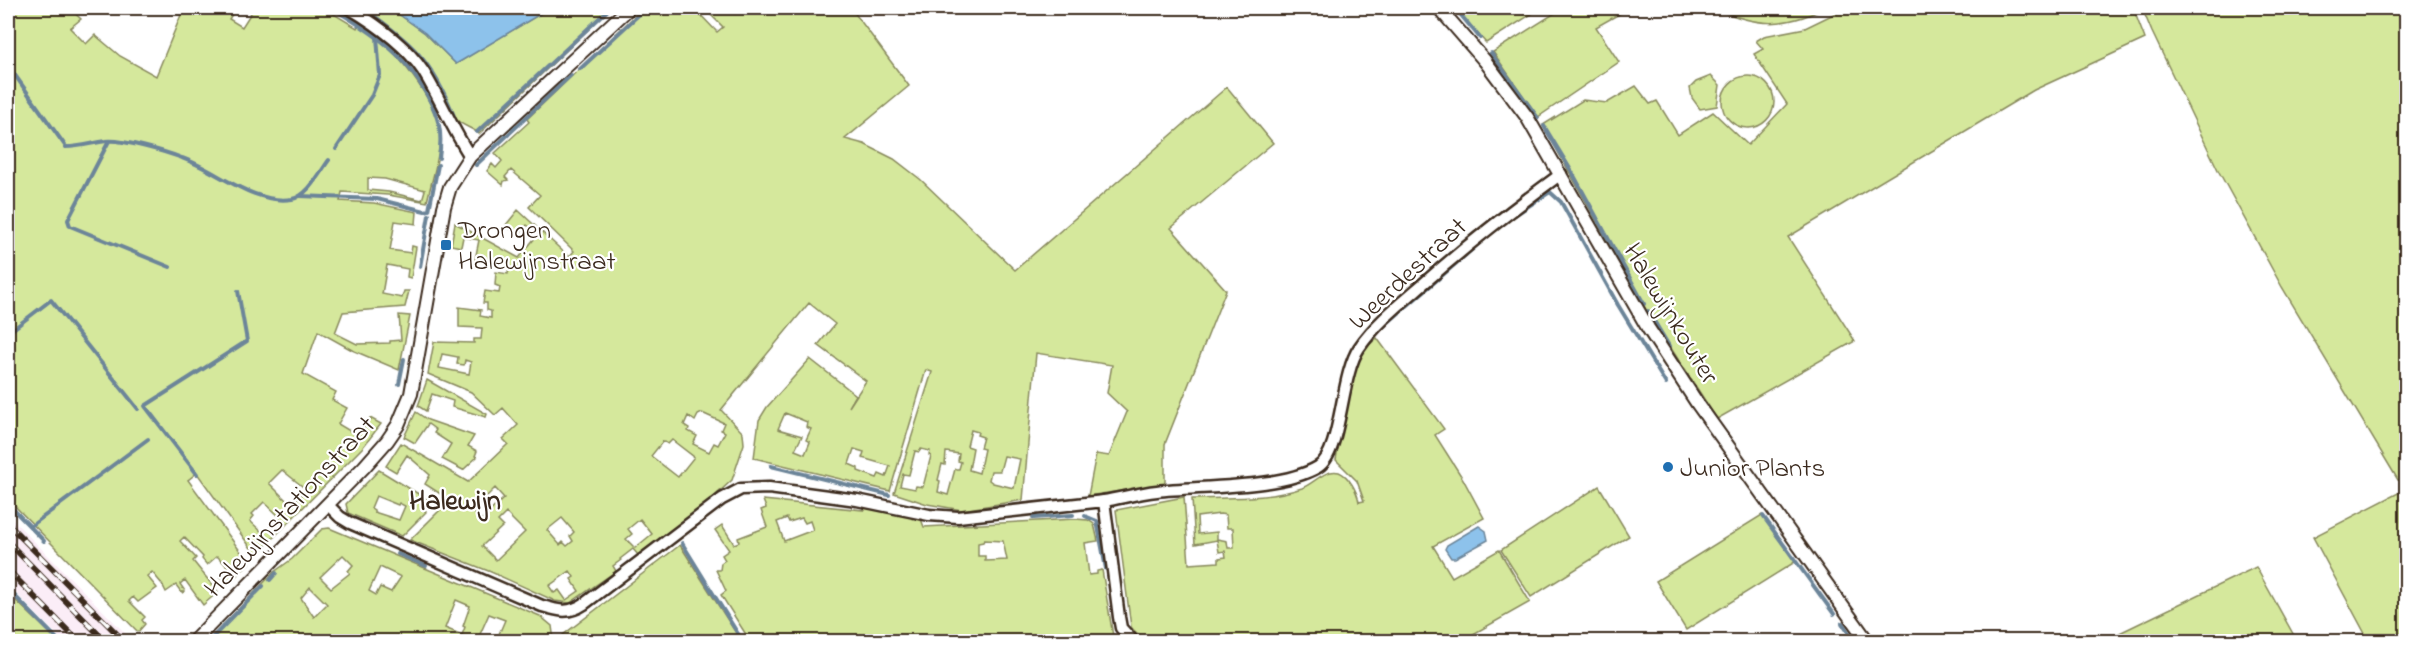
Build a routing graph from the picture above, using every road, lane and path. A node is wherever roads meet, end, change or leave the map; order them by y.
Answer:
1 (349, 8) edge
2 (628, 8) edge
3 (1439, 8) edge
4 (470, 156) junction
5 (1561, 174) junction
6 (1104, 501) junction
7 (328, 505) junction
8 (193, 642) edge
9 (1134, 642) edge
10 (1868, 642) edge

1 - 4 street
2 - 4 street, Halewijnstationstraat
3 - 5 street, Halewijnkouter
4 - 7 street, Halewijnstationstraat
5 - 6 street, Weerdestraat
5 - 10 street, Halewijnkouter
6 - 7 street, Weerdestraat
6 - 9 street
7 - 8 street, Halewijnstationstraat

